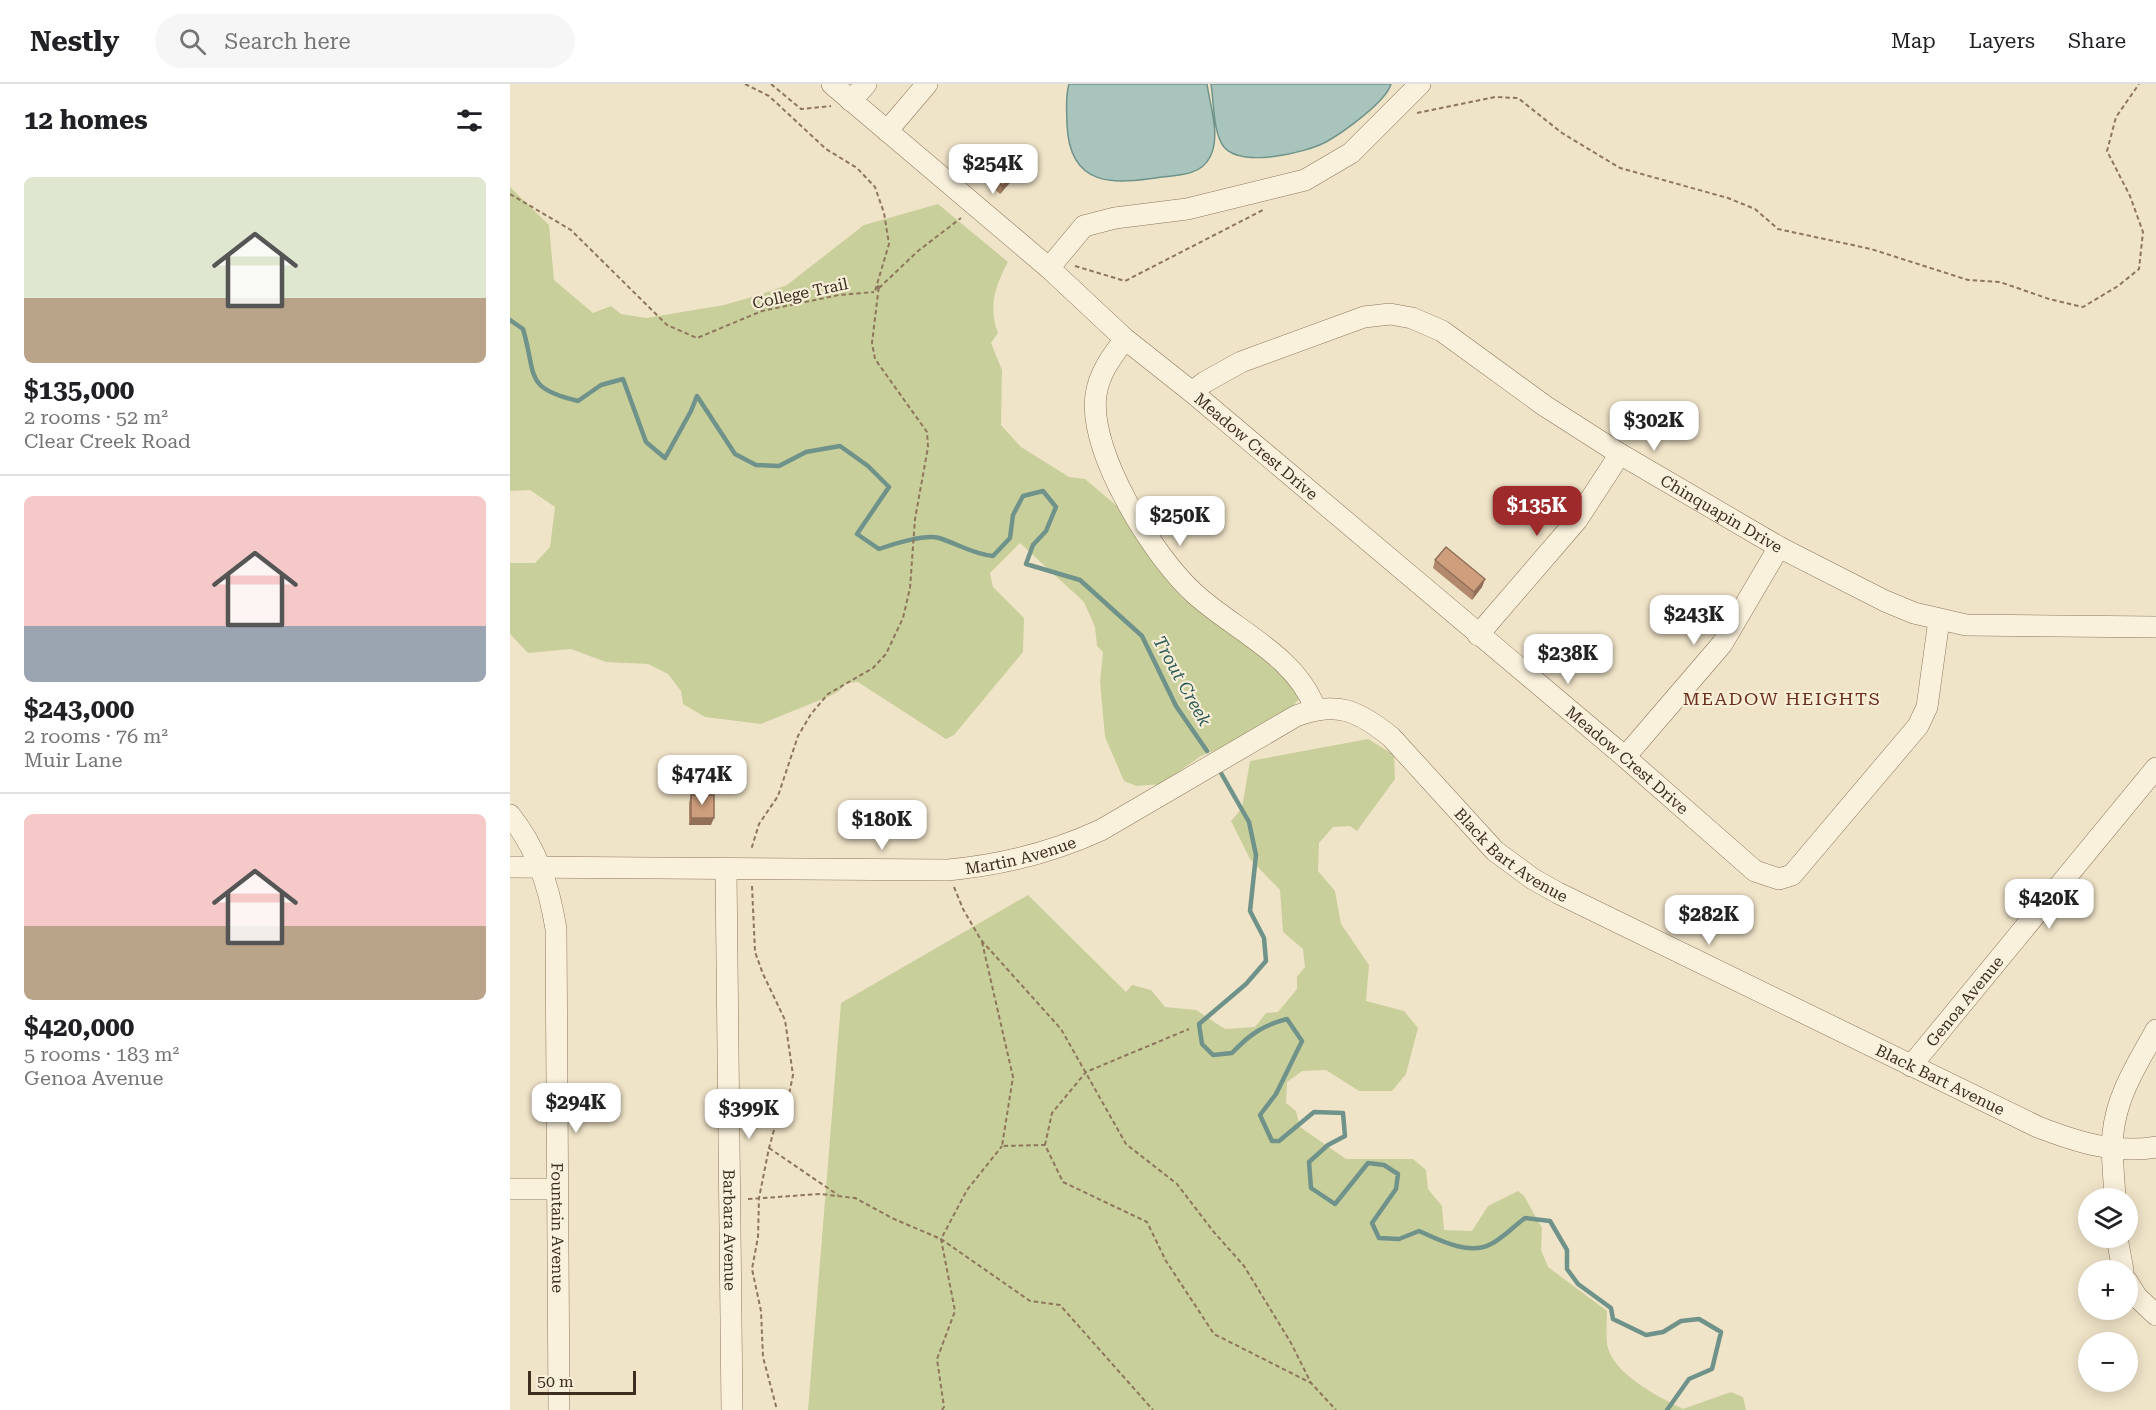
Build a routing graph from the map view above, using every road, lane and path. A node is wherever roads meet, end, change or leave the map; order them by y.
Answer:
1 (745, 84) edge
2 (771, 84) edge
3 (832, 84) edge
4 (866, 84) edge
5 (927, 84) edge
6 (1419, 84) edge
7 (2139, 84) edge
8 (853, 102) junction
9 (1408, 119) dead end
10 (887, 131) junction
11 (510, 194) edge
12 (1271, 205) dead end
13 (976, 206) junction
14 (1052, 264) junction
15 (879, 288) junction
16 (875, 291) junction
17 (1125, 339) junction
18 (1192, 392) junction
19 (1620, 454) junction
20 (1779, 547) junction
21 (1939, 620) junction
22 (2156, 627) edge
23 (1478, 635) junction
24 (1315, 708) junction
25 (1625, 757) junction
26 (2156, 768) edge
27 (510, 815) edge
28 (510, 867) edge
29 (541, 867) junction
30 (753, 869) junction
31 (726, 870) junction
32 (948, 870) junction
33 (981, 940) junction
34 (1190, 1029) dead end
35 (2156, 1030) edge
36 (1911, 1066) junction
37 (1086, 1072) junction
38 (1045, 1145) junction
39 (1002, 1146) junction
40 (2156, 1147) edge
41 (769, 1148) junction
42 (2113, 1148) junction
43 (2115, 1188) edge
44 (510, 1189) edge
45 (557, 1189) junction
46 (841, 1196) junction
47 (759, 1198) junction
48 (731, 1200) junction
49 (941, 1239) junction
50 (2138, 1298) edge
51 (2156, 1315) edge
52 (1311, 1383) junction
53 (559, 1410) edge
54 (732, 1410) edge
55 (777, 1410) edge
56 (942, 1410) edge
57 (1153, 1410) edge
58 (1336, 1410) edge

1 - 16 path
2 - 8 path
3 - 8 street, Meadow Crest Drive
4 - 8 street
5 - 10 street
6 - 14 street
7 - 9 path
8 - 10 street, Meadow Crest Drive
10 - 13 street, Meadow Crest Drive
11 - 16 path, College Trail
12 - 14 path
13 - 14 street, Meadow Crest Drive
13 - 15 path
14 - 17 street, Meadow Crest Drive
15 - 16 path
15 - 30 path
17 - 18 street, Meadow Crest Drive
17 - 24 street
18 - 19 street, Chinquapin Drive
18 - 23 street, Meadow Crest Drive
19 - 20 street, Chinquapin Drive
19 - 23 street
20 - 21 street, Chinquapin Drive
20 - 25 street
21 - 22 street, Chinquapin Drive
21 - 25 street, Meadow Crest Drive
23 - 25 street, Meadow Crest Drive
24 - 32 street, Martin Avenue
24 - 36 street, Black Bart Avenue
26 - 36 street, Genoa Avenue
27 - 29 street, Fountain Avenue
28 - 29 street, Martin Avenue
29 - 31 street, Martin Avenue
29 - 45 street, Fountain Avenue
30 - 31 street, Martin Avenue
30 - 32 street, Martin Avenue
30 - 41 path
31 - 48 street, Barbara Avenue
32 - 33 path
33 - 37 path
33 - 39 path
34 - 37 path
35 - 42 street
36 - 42 street, Black Bart Avenue
37 - 38 path
37 - 52 path
38 - 39 path
38 - 52 path
39 - 49 path
40 - 42 street, Black Bart Avenue
41 - 46 path
41 - 47 path
42 - 43 street
44 - 45 street
45 - 53 street, Fountain Avenue
46 - 47 path
46 - 49 path
47 - 48 path
47 - 55 path
48 - 54 street, Barbara Avenue
49 - 56 path
49 - 57 path
50 - 51 street
52 - 58 path

